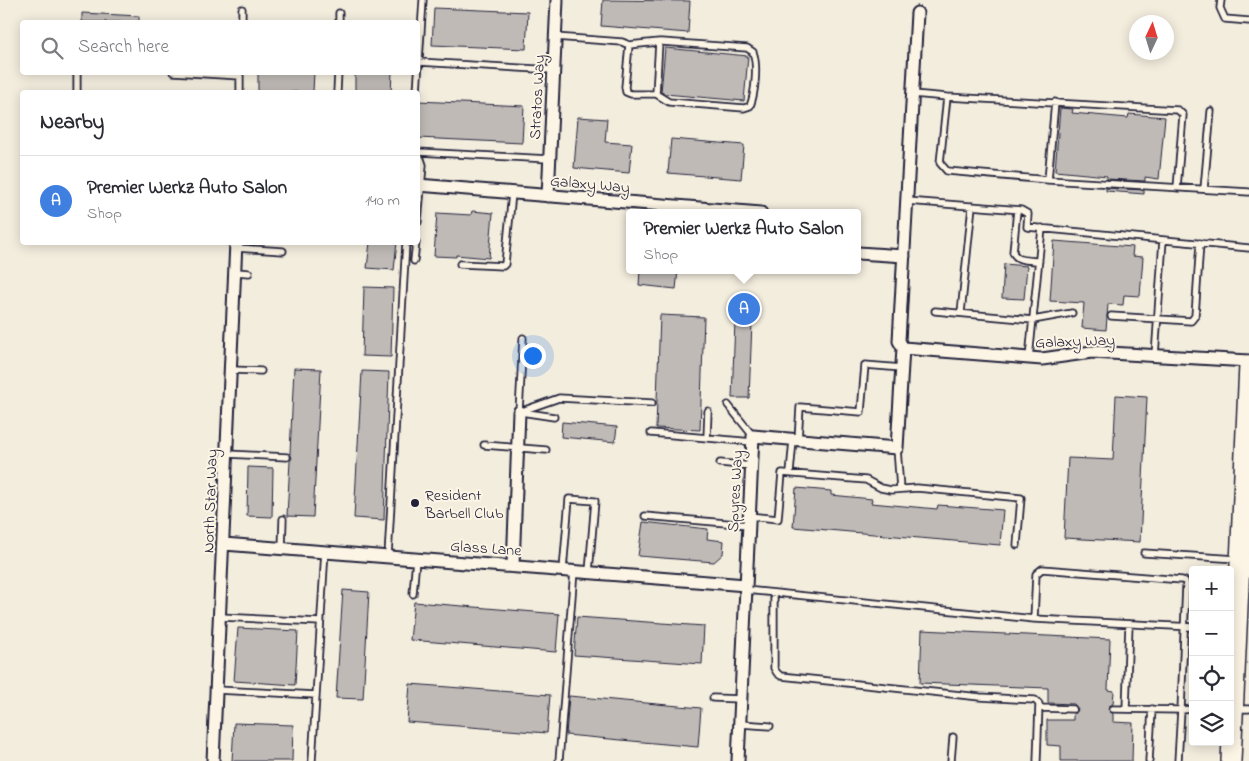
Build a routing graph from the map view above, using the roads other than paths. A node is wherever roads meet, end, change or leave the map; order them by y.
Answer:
1 (423, 0) edge
2 (557, 0) edge
3 (1221, 0) edge
4 (242, 9) dead end
5 (339, 13) dead end
6 (918, 13) dead end
7 (242, 20) edge
8 (339, 20) edge
9 (1249, 20) edge
10 (555, 37) junction
11 (659, 42) junction
12 (629, 45) junction
13 (420, 46) edge
14 (420, 62) edge
15 (554, 70) junction
16 (78, 75) edge
17 (240, 75) edge
18 (338, 75) edge
19 (418, 75) edge
20 (77, 90) edge
21 (240, 90) edge
22 (337, 90) edge
23 (417, 90) edge
24 (656, 94) junction
25 (913, 94) junction
26 (946, 97) junction
27 (1055, 102) junction
28 (1211, 111) dead end
29 (420, 152) edge
30 (420, 158) edge
31 (550, 159) junction
32 (420, 180) edge
33 (1048, 180) junction
34 (420, 185) edge
35 (1177, 188) junction
36 (1204, 189) junction
37 (1249, 192) edge
38 (512, 193) junction
39 (548, 196) junction
40 (907, 201) junction
41 (972, 206) junction
42 (660, 209) edge
43 (1017, 210) junction
44 (1042, 228) junction
45 (1164, 240) junction
46 (1200, 243) junction
47 (236, 245) edge
48 (406, 245) edge
49 (416, 245) edge
50 (1249, 248) edge
51 (283, 251) dead end
52 (861, 253) edge
53 (904, 256) junction
54 (414, 261) dead end
55 (1039, 261) junction
56 (460, 264) dead end
57 (235, 272) junction
58 (249, 273) dead end
59 (935, 311) dead end
60 (1072, 312) dead end
61 (961, 314) junction
62 (1111, 316) dead end
63 (1033, 320) junction
64 (1157, 320) junction
65 (523, 338) dead end
66 (903, 348) junction
67 (1156, 356) junction
68 (1029, 358) junction
69 (1249, 361) edge
70 (1249, 365) edge
71 (902, 368) junction
72 (231, 370) junction
73 (261, 371) dead end
74 (652, 403) dead end
75 (728, 405) dead end
76 (708, 411) dead end
77 (519, 412) junction
78 (554, 417) dead end
79 (651, 433) dead end
80 (707, 438) junction
81 (753, 439) junction
82 (795, 440) junction
83 (484, 445) dead end
84 (518, 447) junction
85 (897, 448) junction
86 (546, 450) dead end
87 (227, 454) junction
88 (286, 457) dead end
89 (1247, 457) edge
90 (720, 463) dead end
91 (752, 466) junction
92 (790, 473) junction
93 (900, 489) junction
94 (645, 516) dead end
95 (283, 519) dead end
96 (749, 520) junction
97 (224, 544) junction
98 (1017, 546) dead end
99 (282, 548) junction
100 (325, 551) junction
101 (1144, 552) dead end
102 (388, 556) junction
103 (416, 558) junction
104 (1245, 559) edge
105 (513, 566) junction
106 (568, 570) junction
107 (589, 572) junction
108 (746, 587) junction
109 (774, 593) junction
110 (413, 594) dead end
111 (220, 617) junction
112 (1034, 619) junction
113 (320, 622) junction
114 (1129, 624) junction
115 (1184, 627) junction
116 (1189, 627) edge
117 (1237, 629) edge
118 (216, 690) junction
119 (316, 695) junction
120 (713, 698) dead end
121 (741, 699) junction
122 (1039, 708) junction
123 (1073, 709) dead end
124 (1113, 709) dead end
125 (1126, 709) junction
126 (1152, 709) junction
127 (1189, 709) edge
128 (1238, 709) edge
129 (1181, 710) junction
130 (740, 724) junction
131 (770, 726) dead end
132 (953, 737) dead end
133 (213, 761) edge
134 (312, 761) edge
135 (559, 761) edge
136 (738, 761) edge
137 (951, 761) edge
138 (1037, 761) edge
139 (1149, 761) edge
140 (1178, 761) edge
141 (1231, 761) edge

1 - 13 lane
2 - 10 street, Stratos Way
3 - 9 lane
4 - 7 lane
5 - 8 lane
6 - 25 street
10 - 12 lane
10 - 15 street, Stratos Way
11 - 12 lane
11 - 24 lane
11 - 24 lane
12 - 24 lane
14 - 15 lane
15 - 31 street, Stratos Way
16 - 20 lane
17 - 21 lane
18 - 22 lane
19 - 23 lane
25 - 26 lane
25 - 40 street
26 - 27 lane
26 - 33 lane
27 - 33 lane
27 - 35 lane
28 - 36 lane
29 - 31 lane
30 - 32 lane
31 - 39 street, Stratos Way
33 - 35 lane
34 - 38 street, Galaxy Way
35 - 36 lane
36 - 37 lane
38 - 39 street, Galaxy Way
38 - 56 lane
39 - 42 street, Galaxy Way
40 - 41 lane
40 - 53 street
41 - 43 lane
41 - 61 lane
43 - 44 lane
43 - 55 lane
44 - 45 lane
44 - 55 lane
45 - 46 lane
45 - 64 lane
46 - 50 lane
46 - 64 lane
47 - 51 lane
47 - 57 street, North Star Way
48 - 102 lane
49 - 54 lane
52 - 53 street
53 - 66 street
55 - 63 lane
57 - 58 lane
57 - 72 street, North Star Way
59 - 61 lane
60 - 63 lane
61 - 63 lane
62 - 64 lane
63 - 68 lane
64 - 67 lane
65 - 77 lane
66 - 68 street, Galaxy Way
66 - 71 street
67 - 68 street, Galaxy Way
67 - 69 street, Galaxy Way
70 - 89 main road
71 - 82 lane
71 - 85 street
72 - 73 lane
72 - 87 street, North Star Way
74 - 77 lane
75 - 81 lane
76 - 80 lane
77 - 78 lane
77 - 84 street
79 - 80 lane
80 - 81 lane
81 - 82 street, Spyres Way
81 - 91 street, Spyres Way
82 - 85 street, Spyres Way
82 - 92 lane
83 - 84 lane
84 - 86 lane
84 - 105 street
85 - 93 lane
87 - 88 lane
87 - 97 street, North Star Way
89 - 104 main road
90 - 91 lane
91 - 96 street, Spyres Way
92 - 93 lane
92 - 96 lane
93 - 98 lane
94 - 96 lane
95 - 99 lane
96 - 108 street, Spyres Way
97 - 99 street, Glass Lane
97 - 111 street, North Star Way
99 - 100 street, Glass Lane
100 - 102 street, Glass Lane
100 - 113 lane
101 - 104 lane
102 - 103 street, Glass Lane
103 - 105 street, Glass Lane
103 - 110 lane
104 - 117 main road
105 - 106 street, Glass Lane
106 - 107 street, Glass Lane
106 - 107 lane
106 - 135 lane
107 - 108 street, Glass Lane
108 - 109 lane
108 - 121 street, Spyres Way
109 - 112 lane
109 - 122 lane
111 - 113 lane
111 - 118 street, North Star Way
112 - 114 lane
112 - 115 lane
113 - 119 lane
114 - 115 lane
114 - 125 lane
115 - 116 lane
115 - 129 lane
117 - 128 main road
118 - 119 lane
118 - 133 street, North Star Way
119 - 134 lane
120 - 121 lane
121 - 130 street, Spyres Way
122 - 123 lane
122 - 138 lane
124 - 125 lane
125 - 126 lane
126 - 129 lane
126 - 139 lane
127 - 129 lane
128 - 141 main road
129 - 140 lane
130 - 131 lane
130 - 136 street, Spyres Way
132 - 137 lane

